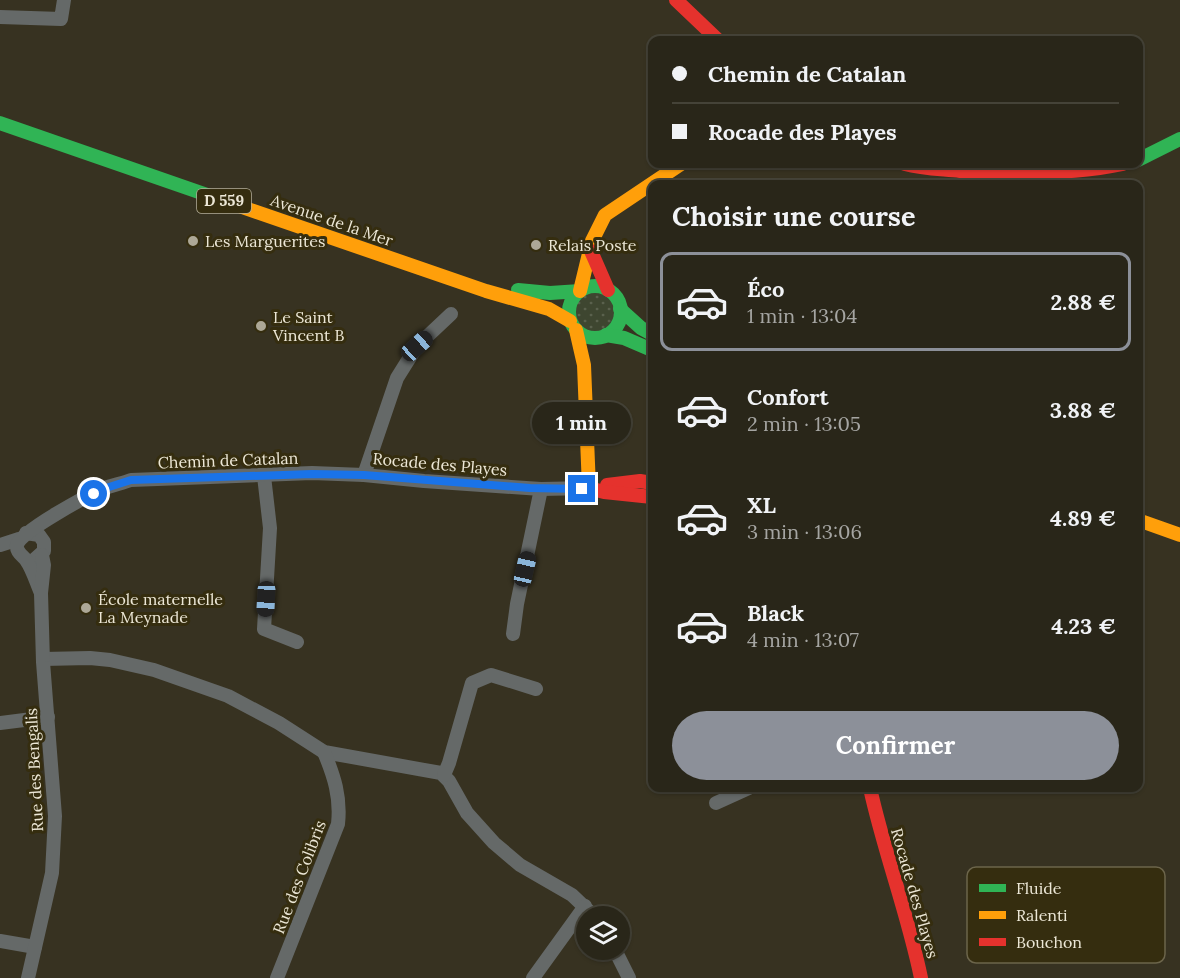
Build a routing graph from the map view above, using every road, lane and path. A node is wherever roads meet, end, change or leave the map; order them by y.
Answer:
1 (64, 0) edge
2 (676, 0) edge
3 (0, 17) edge
4 (714, 36) edge
5 (0, 123) edge
6 (1180, 139) edge
7 (1143, 158) edge
8 (675, 168) edge
9 (938, 168) edge
10 (1106, 168) edge
11 (657, 180) edge
12 (648, 186) edge
13 (591, 251) junction
14 (450, 277) junction
15 (608, 290) junction
16 (580, 291) junction
17 (620, 309) junction
18 (451, 314) dead end
19 (573, 325) junction
20 (648, 332) edge
21 (601, 337) junction
22 (648, 348) edge
23 (584, 364) junction
24 (364, 475) junction
25 (264, 476) junction
26 (648, 482) edge
27 (589, 488) junction
28 (541, 489) junction
29 (648, 496) edge
30 (63, 510) junction
31 (1143, 522) edge
32 (1180, 535) edge
33 (22, 546) junction
34 (0, 547) edge
35 (43, 550) junction
36 (41, 593) junction
37 (513, 634) dead end
38 (297, 642) dead end
39 (43, 660) junction
40 (536, 689) dead end
41 (48, 717) junction
42 (0, 723) edge
43 (324, 752) junction
44 (444, 775) junction
45 (740, 792) edge
46 (866, 792) edge
47 (871, 792) edge
48 (716, 803) dead end
49 (876, 816) junction
50 (584, 906) edge
51 (576, 927) edge
52 (0, 941) edge
53 (34, 947) junction
54 (620, 960) edge
55 (28, 978) edge
56 (277, 978) edge
57 (533, 978) edge
58 (629, 978) edge
59 (921, 978) edge

1 - 3 street
2 - 4 street
5 - 14 street, Avenue de la Mer / D 559
6 - 7 street
8 - 11 street
9 - 10 street
12 - 13 street
13 - 15 street
13 - 16 street
14 - 16 street, Avenue de la Mer
14 - 19 street, Avenue de la Mer / D 559
15 - 16 street
15 - 17 street
16 - 19 street
17 - 20 street
17 - 21 street
18 - 24 street, Rocade des Playes
19 - 21 street
19 - 23 street
21 - 22 street
21 - 23 street
23 - 27 street
24 - 25 street, Chemin de Catalan
24 - 28 street, Rocade des Playes
25 - 30 street, Chemin de Catalan
25 - 38 street
26 - 27 street, Rocade des Playes
27 - 28 street, Rocade des Playes
27 - 29 street, Rocade des Playes
28 - 37 street
30 - 33 street, Chemin de Catalan
30 - 35 street
31 - 32 street
33 - 34 street, Chemin de Catalan
33 - 35 street
33 - 35 street
33 - 36 street, Rue des Bengalis
35 - 36 street, Rue des Bengalis
36 - 39 street, Rue des Bengalis
39 - 41 street, Rue des Bengalis
39 - 43 street
40 - 44 street
41 - 42 street
41 - 53 street, Rue des Bengalis
43 - 44 street
43 - 56 street, Rue des Colibris
44 - 50 street
45 - 48 street
46 - 49 street, Rocade des Playes
47 - 49 street, Rocade des Playes
49 - 59 street, Rocade des Playes
51 - 57 street
52 - 53 street
53 - 55 street, Rue des Bengalis
54 - 58 street

